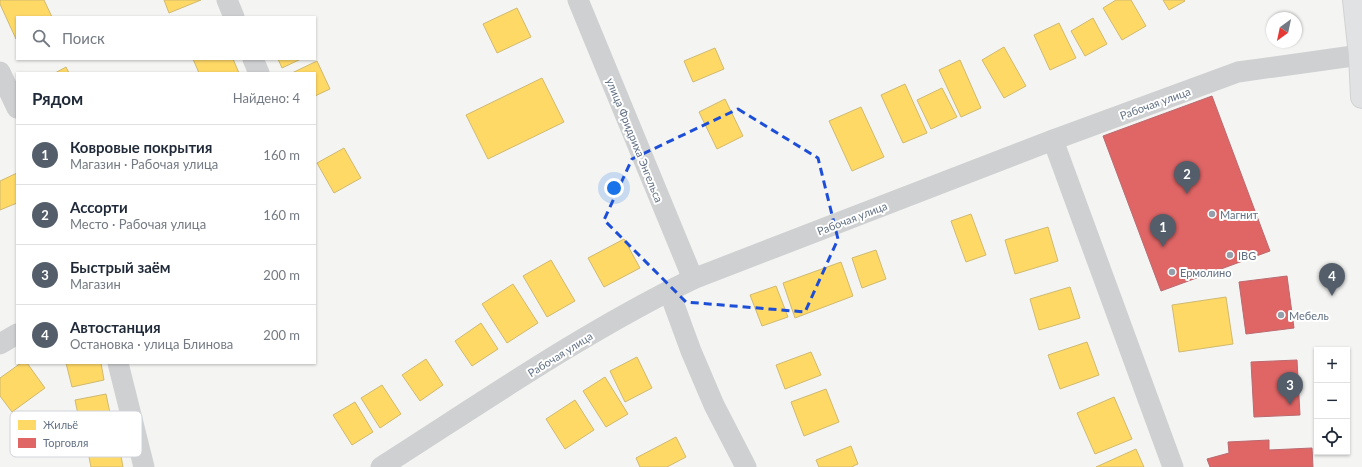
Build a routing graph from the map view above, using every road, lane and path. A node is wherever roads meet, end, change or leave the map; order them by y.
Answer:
1 (227, 0) edge
2 (578, 0) edge
3 (1354, 0) edge
4 (234, 16) edge
5 (1360, 55) junction
6 (253, 60) edge
7 (0, 72) edge
8 (259, 72) edge
9 (1362, 97) edge
10 (16, 106) edge
11 (1053, 140) junction
12 (693, 279) junction
13 (669, 291) junction
14 (16, 335) edge
15 (0, 344) edge
16 (118, 364) edge
17 (130, 411) edge
18 (142, 457) edge
19 (144, 467) edge
20 (381, 467) edge
21 (746, 467) edge
22 (1173, 467) edge

1 - 4 street
2 - 12 street, улица Фридриха Энгельса
3 - 5 main road
5 - 9 main road
5 - 11 street, Рабочая улица
6 - 8 street
7 - 10 street
11 - 12 street, Рабочая улица
11 - 22 street
12 - 13 street, Рабочая улица
13 - 20 street, Рабочая улица
13 - 21 street
14 - 15 street
16 - 17 street
18 - 19 street

